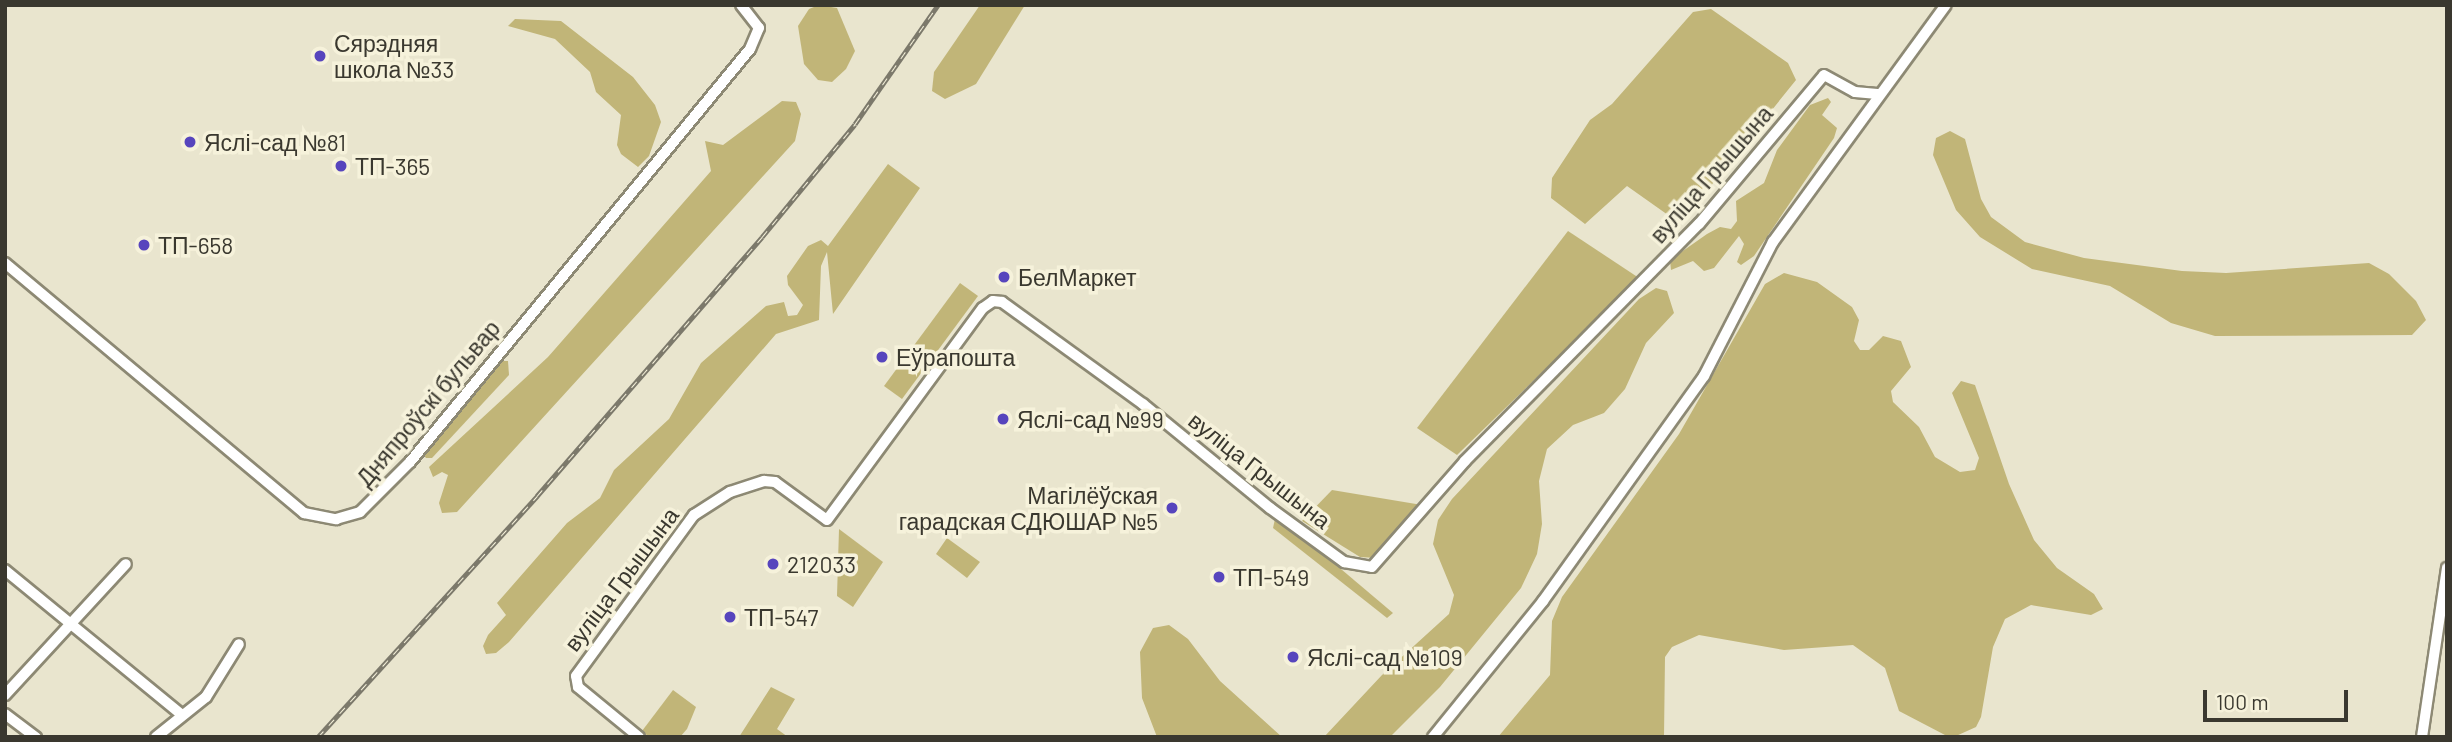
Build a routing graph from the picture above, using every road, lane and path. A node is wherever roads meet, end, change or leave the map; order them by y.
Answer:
1 (741, 5) edge
2 (1946, 5) edge
3 (1880, 93) junction
4 (5, 263) edge
5 (126, 564) dead end
6 (2447, 568) edge
7 (5, 570) edge
8 (69, 624) junction
9 (239, 644) dead end
10 (5, 695) edge
11 (5, 714) edge
12 (182, 715) junction
13 (36, 737) edge
14 (156, 737) edge
15 (639, 737) edge
16 (1433, 737) edge
17 (2422, 737) edge

1 - 4 street, Дняпроўскі бульвар
2 - 3 street
3 - 15 street, вуліца Грышына
3 - 16 street
5 - 8 street
6 - 17 street
7 - 8 street
8 - 10 street
8 - 12 street
9 - 12 street
11 - 13 street
12 - 14 street

